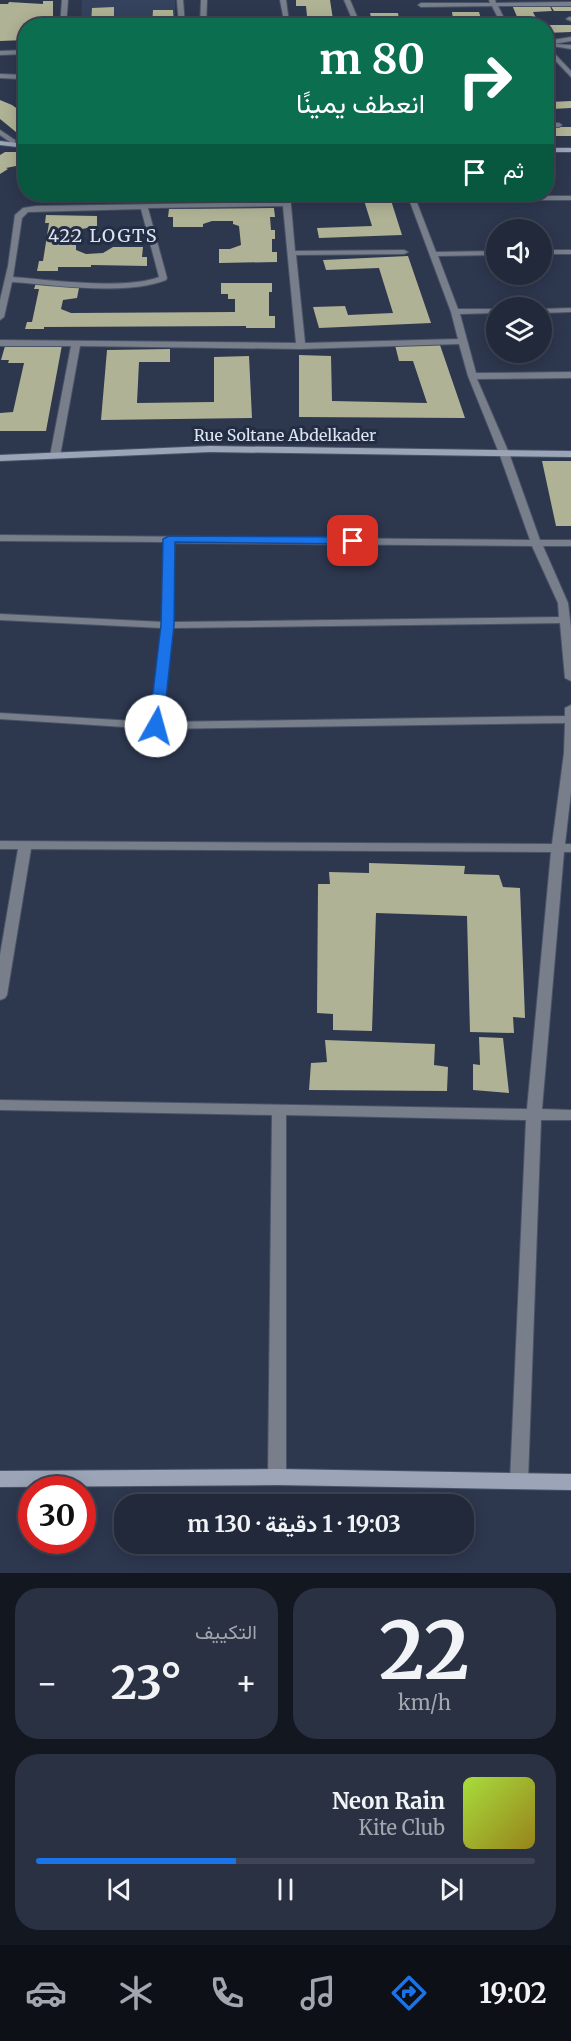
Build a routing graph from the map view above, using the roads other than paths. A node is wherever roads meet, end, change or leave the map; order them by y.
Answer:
1 (65, 0) edge
2 (180, 0) edge
3 (204, 0) edge
4 (283, 0) edge
5 (347, 0) edge
6 (493, 2) edge
7 (555, 2) edge
8 (571, 3) edge
9 (421, 5) edge
10 (64, 18) edge
11 (182, 18) edge
12 (203, 18) edge
13 (286, 18) edge
14 (355, 18) edge
15 (501, 18) edge
16 (571, 39) edge
17 (554, 42) edge
18 (554, 45) edge
19 (571, 47) edge
20 (18, 52) edge
21 (0, 53) edge
22 (554, 59) edge
23 (571, 75) edge
24 (0, 76) edge
25 (18, 77) edge
26 (554, 125) edge
27 (559, 125) dead end
28 (0, 132) edge
29 (0, 143) edge
30 (13, 145) junction
31 (18, 146) edge
32 (18, 148) edge
33 (0, 149) edge
34 (554, 150) edge
35 (571, 150) edge
36 (554, 198) edge
37 (571, 198) edge
38 (287, 201) edge
39 (412, 201) edge
40 (287, 204) junction
41 (144, 206) junction
42 (404, 252) dead end
43 (552, 252) edge
44 (571, 252) edge
45 (292, 253) junction
46 (486, 253) edge
47 (432, 254) junction
48 (0, 266) edge
49 (12, 266) junction
50 (9, 279) junction
51 (571, 310) edge
52 (486, 311) edge
53 (552, 311) edge
54 (455, 312) junction
55 (0, 318) edge
56 (463, 341) junction
57 (76, 342) junction
58 (0, 343) edge
59 (301, 346) junction
60 (571, 375) edge
61 (472, 376) junction
62 (504, 453) junction
63 (571, 454) edge
64 (55, 456) junction
65 (0, 458) edge
66 (0, 538) edge
67 (169, 539) junction
68 (537, 543) junction
69 (571, 543) edge
70 (0, 617) edge
71 (565, 620) junction
72 (168, 625) junction
73 (571, 678) edge
74 (571, 708) edge
75 (0, 716) edge
76 (571, 719) edge
77 (156, 726) junction
78 (0, 845) edge
79 (25, 845) junction
80 (565, 848) edge
81 (0, 995) edge
82 (0, 1105) edge
83 (279, 1110) junction
84 (534, 1114) junction
85 (571, 1115) edge
86 (277, 1477) junction
87 (0, 1479) edge
88 (519, 1481) junction
89 (571, 1482) edge

1 - 10 street
2 - 11 street
3 - 12 street
4 - 13 street
5 - 14 street
6 - 7 street
6 - 9 street
6 - 15 street
7 - 8 street
16 - 17 street
18 - 19 street
20 - 21 street
22 - 23 street
24 - 25 street
26 - 27 street
28 - 30 street
29 - 30 main road
30 - 31 main road
32 - 33 main road
34 - 35 main road
36 - 37 street
38 - 40 street
39 - 47 street
40 - 41 street
40 - 45 street
41 - 49 street
41 - 50 street
42 - 45 street
43 - 44 street
45 - 59 street
46 - 47 street
47 - 54 street
48 - 49 street
49 - 50 street
50 - 55 street
51 - 53 street
52 - 54 street
54 - 56 street
56 - 59 street
56 - 61 street
57 - 58 street
57 - 59 street
57 - 64 street
60 - 61 street
61 - 62 street
62 - 63 main road, Rue Soltane Abdelkader
62 - 64 main road, Rue Soltane Abdelkader
62 - 68 street
64 - 65 main road, Rue Soltane Abdelkader
66 - 67 street
67 - 68 street
67 - 72 street
68 - 69 street
68 - 71 street
70 - 72 street
71 - 72 street
71 - 73 street
72 - 77 street
74 - 76 street
75 - 77 street
76 - 77 street
76 - 80 street
78 - 79 street
79 - 80 street
79 - 81 street
80 - 84 street
82 - 83 street
83 - 84 street
83 - 86 street
84 - 85 street
84 - 88 street
86 - 87 main road
86 - 88 main road
88 - 89 main road

